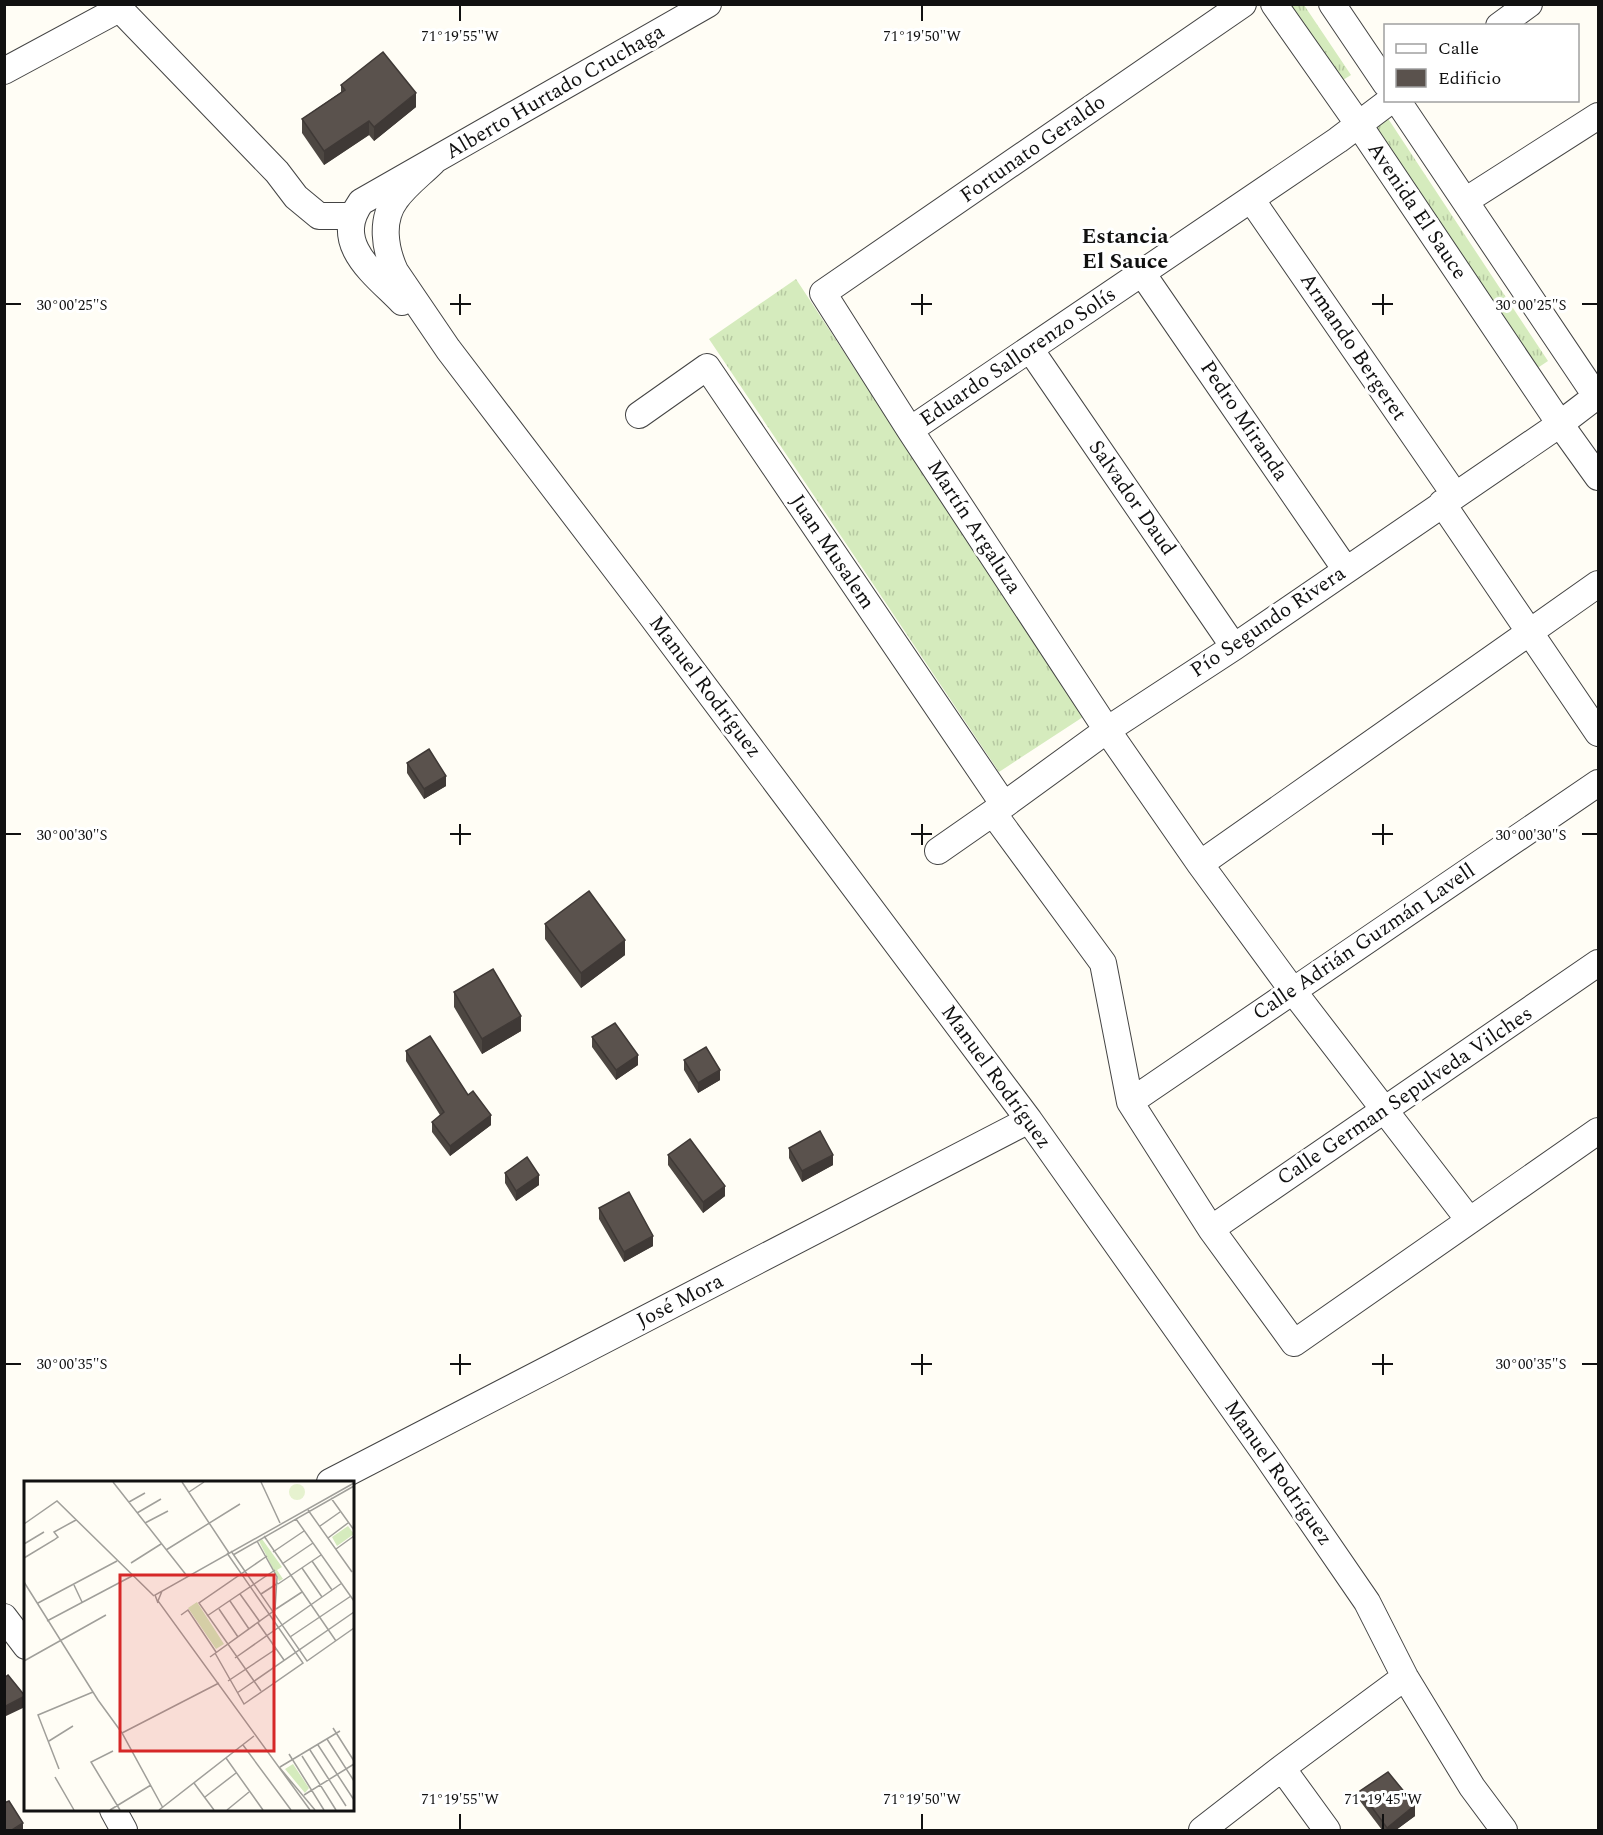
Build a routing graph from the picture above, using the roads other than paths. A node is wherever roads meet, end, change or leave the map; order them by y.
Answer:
1 (1243, 4) edge
2 (1274, 4) edge
3 (1332, 4) edge
4 (1529, 4) edge
5 (117, 7) edge
6 (697, 7) edge
7 (1502, 24) edge
8 (4, 71) edge
9 (1384, 81) edge
10 (1388, 102) edge
11 (1398, 102) edge
12 (1599, 116) edge
13 (1359, 125) junction
14 (433, 162) junction
15 (1251, 199) junction
16 (1465, 201) junction
17 (353, 216) junction
18 (1142, 273) junction
19 (824, 293) joint
20 (448, 349) junction
21 (1030, 349) junction
22 (1598, 397) edge
23 (639, 414) dead end
24 (1560, 424) junction
25 (910, 430) junction
26 (1599, 477) edge
27 (1448, 499) junction
28 (1346, 570) junction
29 (1599, 584) edge
30 (1530, 632) junction
31 (1234, 647) junction
32 (1107, 730) junction
33 (1599, 733) edge
34 (1599, 783) edge
35 (999, 809) junction
36 (938, 850) dead end
37 (1200, 864) junction
38 (1599, 963) edge
39 (1293, 991) junction
40 (1130, 1102) junction
41 (1385, 1110) junction
42 (1029, 1120) junction
43 (1599, 1131) edge
44 (1468, 1220) junction
45 (1211, 1229) junction
46 (332, 1481) edge
47 (4, 1617) edge
48 (24, 1642) edge
49 (1405, 1677) junction
50 (1282, 1768) junction
51 (114, 1811) edge
52 (124, 1830) edge
53 (1202, 1830) edge
54 (1327, 1830) edge
55 (1504, 1830) edge

1 - 19 street, Fortunato Geraldo
2 - 13 street, Avenida El Sauce
3 - 9 street
4 - 7 street
5 - 8 street
5 - 17 street
6 - 14 street, Alberto Hurtado Cruchaga
10 - 13 street, Eduardo Sallorenzo Solís
11 - 16 street
12 - 16 street
13 - 15 street, Eduardo Sallorenzo Solís
13 - 24 street, Avenida El Sauce
14 - 17 street
14 - 20 street, Manuel Rodríguez
15 - 18 street, Eduardo Sallorenzo Solís
15 - 27 street, Armando Bergeret
16 - 22 street
17 - 20 street, Manuel Rodríguez
18 - 21 street, Eduardo Sallorenzo Solís
18 - 28 street, Pedro Miranda
19 - 25 street, Martín Argaluza
20 - 42 street, Manuel Rodríguez
21 - 25 street, Eduardo Sallorenzo Solís
21 - 31 street, Salvador Daud
22 - 24 street, Pío Segundo Rivera
23 - 35 street, Juan Musalem
24 - 26 street, Avenida El Sauce
24 - 27 street, Pío Segundo Rivera
25 - 32 street, Martín Argaluza
27 - 28 street, Pío Segundo Rivera
27 - 30 street, Armando Bergeret
28 - 31 street, Pío Segundo Rivera
29 - 30 street
30 - 33 street, Armando Bergeret
30 - 37 street
31 - 32 street, Pío Segundo Rivera
32 - 35 street, Pío Segundo Rivera
32 - 37 street, Martín Argaluza
34 - 39 street, Calle Adrián Guzmán Lavell
35 - 36 street, Pío Segundo Rivera
35 - 40 street
37 - 39 street, Martín Argaluza
38 - 41 street, Calle German Sepulveda Vilches
39 - 40 street, Calle Adrián Guzmán Lavell
39 - 41 street, Martín Argaluza
40 - 45 street
41 - 44 street, Martín Argaluza
41 - 45 street, Calle German Sepulveda Vilches
42 - 46 street, José Mora
42 - 49 street, Manuel Rodríguez
43 - 44 street
44 - 45 street
47 - 48 street
49 - 50 street
49 - 55 street, Manuel Rodríguez
50 - 53 street
50 - 54 street
51 - 52 street

